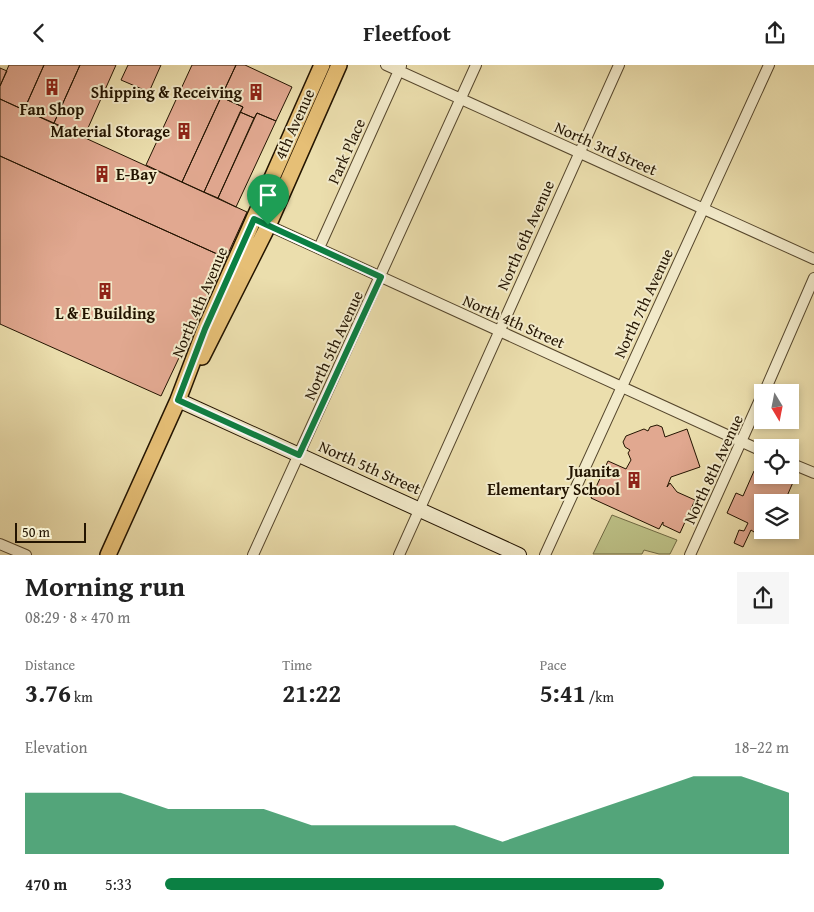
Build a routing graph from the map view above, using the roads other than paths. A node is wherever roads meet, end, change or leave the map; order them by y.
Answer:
1 (322, 65) edge
2 (339, 65) edge
3 (386, 65) edge
4 (476, 65) edge
5 (619, 65) edge
6 (769, 65) edge
7 (400, 68) edge
8 (460, 99) junction
9 (579, 152) junction
10 (703, 209) junction
11 (254, 219) junction
12 (268, 225) junction
13 (318, 249) junction
14 (814, 259) edge
15 (381, 277) junction
16 (814, 278) edge
17 (499, 330) junction
18 (767, 384) edge
19 (621, 386) junction
20 (178, 400) junction
21 (754, 415) edge
22 (742, 442) junction
23 (754, 447) edge
24 (299, 455) junction
25 (799, 467) edge
26 (814, 473) edge
27 (420, 509) junction
28 (0, 544) edge
29 (26, 555) edge
30 (108, 555) edge
31 (253, 555) edge
32 (399, 555) edge
33 (520, 555) edge
34 (544, 555) edge
35 (690, 555) edge

1 - 11 main road, 4th Avenue
2 - 12 main road, 4th Avenue
3 - 7 street, North 3rd Street
4 - 8 street, North 5th Avenue
5 - 9 street, North 6th Avenue
6 - 10 street, North 7th Avenue
7 - 8 street, North 3rd Street
7 - 13 street, Park Place
8 - 9 street, North 3rd Street
8 - 15 street, North 5th Avenue
9 - 10 street, North 3rd Street
9 - 17 street, North 6th Avenue
10 - 14 street, North 3rd Street
10 - 19 street, North 7th Avenue
11 - 12 street, North 4th Street
11 - 20 main road, North 4th Avenue
12 - 13 street, North 4th Street
12 - 20 main road, North 4th Avenue
13 - 15 street, North 4th Street
15 - 17 street, North 4th Street
15 - 24 street, North 5th Avenue
16 - 18 street, North 8th Avenue
17 - 19 street, North 4th Street
17 - 27 street, North 6th Avenue
19 - 22 street, North 4th Street
19 - 34 street, North 7th Avenue
20 - 24 street, North 5th Street
20 - 30 main road, North 4th Avenue
21 - 22 street, North 8th Avenue
22 - 23 street, North 4th Street
22 - 35 street, North 8th Avenue
24 - 27 street, North 5th Street
24 - 31 street, North 5th Avenue
25 - 26 street
27 - 32 street, North 6th Avenue
27 - 33 street, North 5th Street
28 - 29 street

